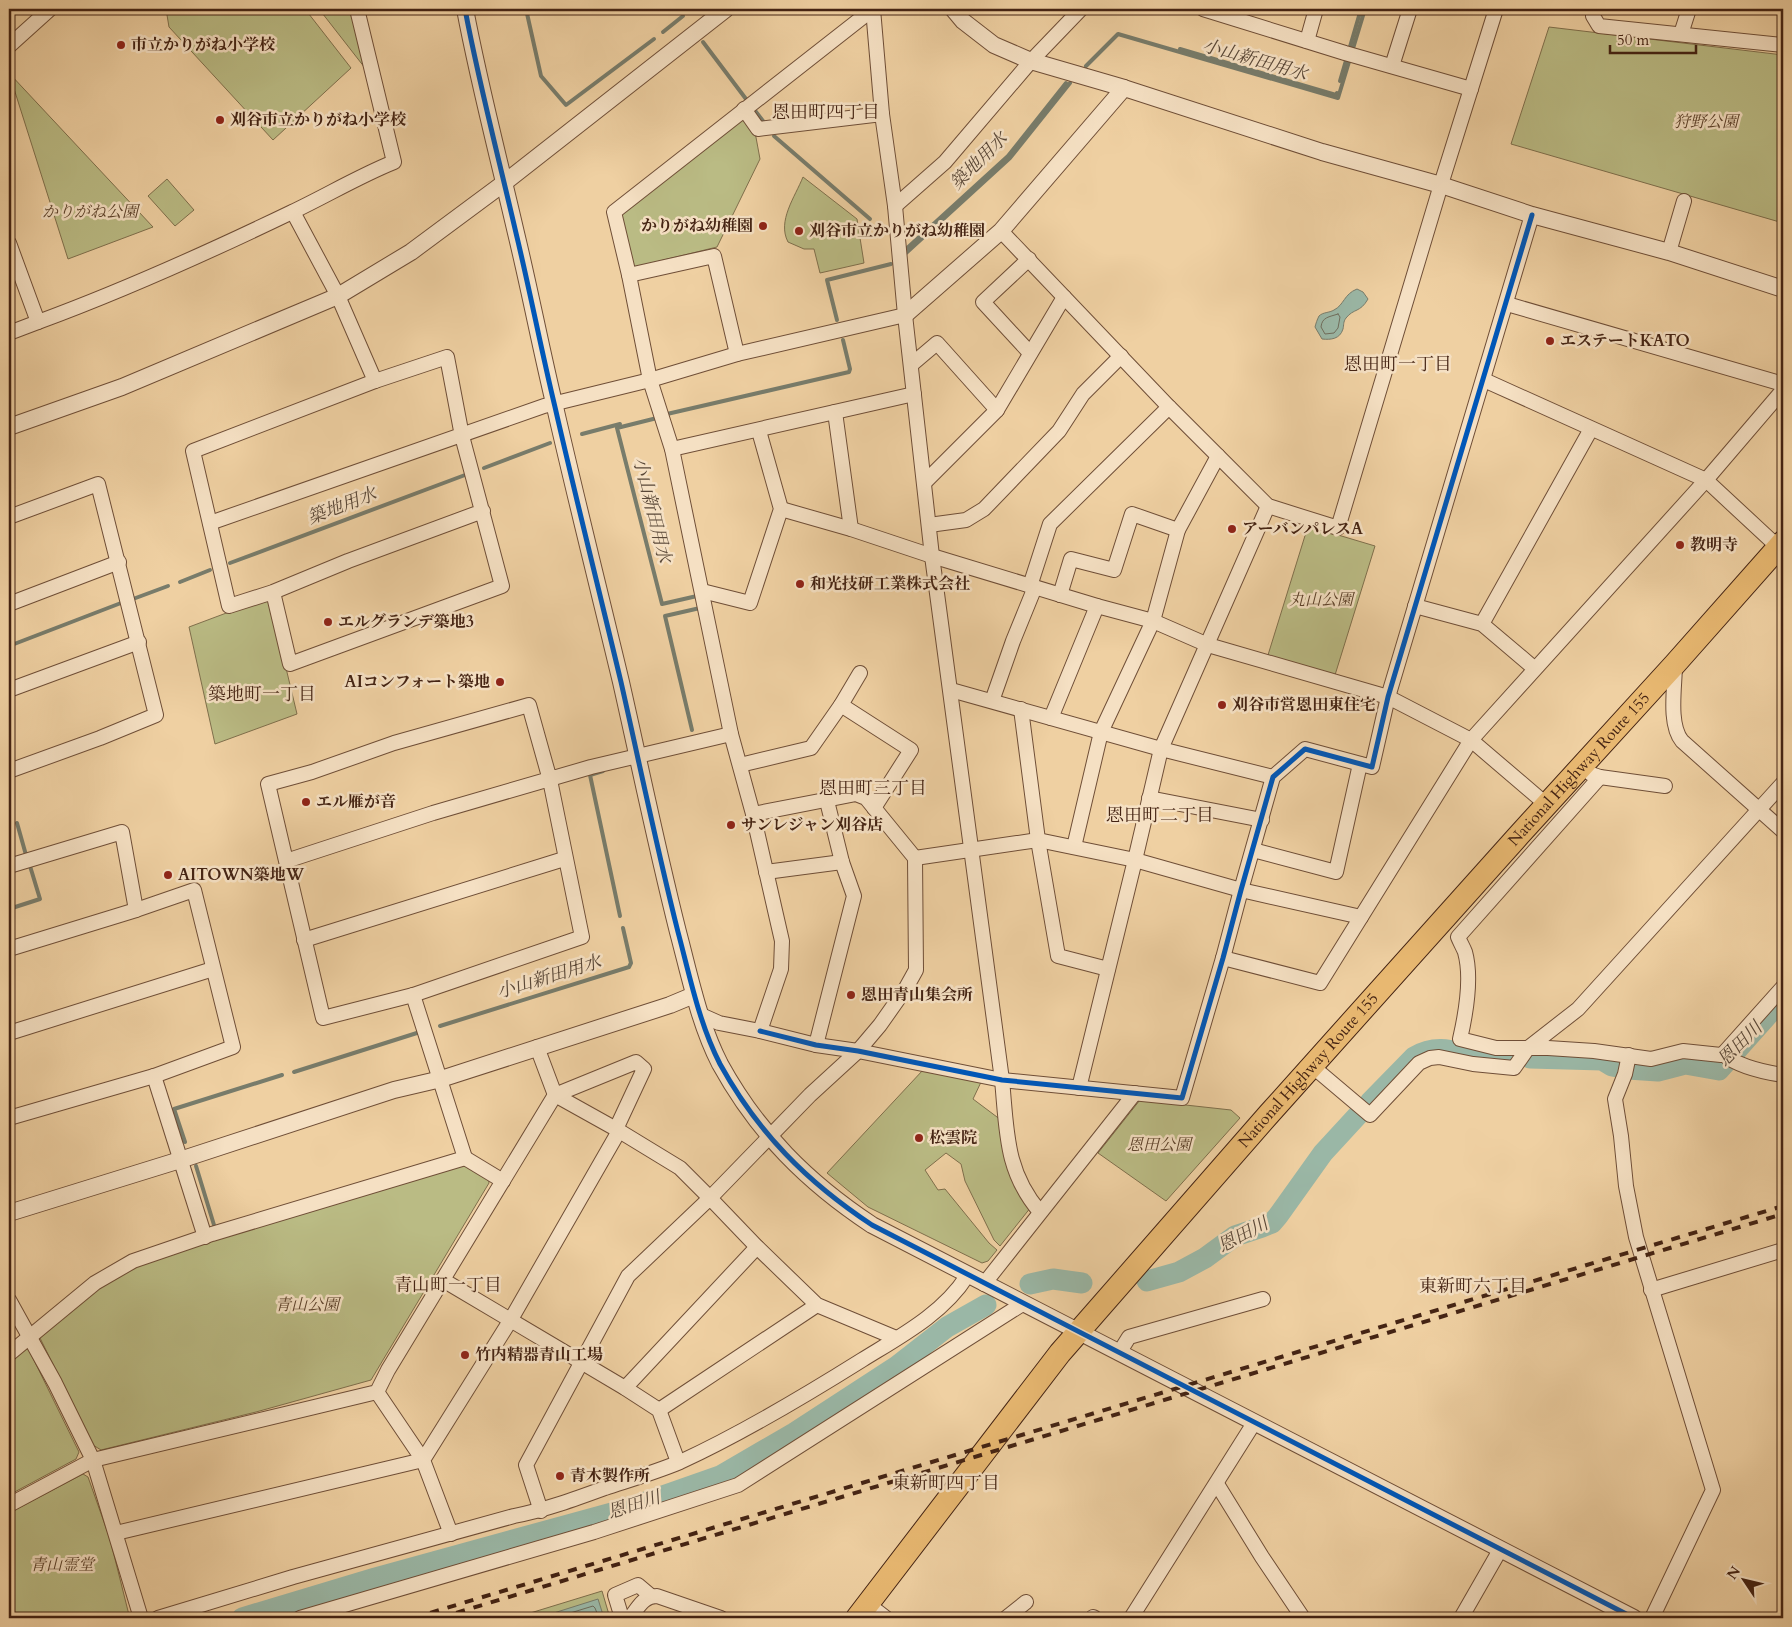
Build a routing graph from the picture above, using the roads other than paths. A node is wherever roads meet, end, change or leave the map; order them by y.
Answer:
1 (50, 9) edge
2 (357, 9) edge
3 (465, 9) edge
4 (726, 9) edge
5 (873, 9) edge
6 (953, 9) edge
7 (1081, 9) edge
8 (1203, 9) edge
9 (1316, 9) edge
10 (1410, 9) edge
11 (1496, 9) edge
12 (1595, 9) edge
13 (1689, 9) edge
14 (1234, 13) edge
15 (36, 14) edge
16 (1681, 34) junction
17 (1306, 41) junction
18 (1783, 45) edge
19 (9, 46) edge
20 (1031, 61) junction
21 (1392, 66) junction
22 (1124, 88) junction
23 (1471, 89) junction
24 (744, 109) junction
25 (882, 114) junction
26 (504, 183) junction
27 (1441, 186) junction
28 (1684, 201) dead end
29 (894, 206) junction
30 (294, 212) junction
31 (1532, 215) junction
32 (1001, 231) junction
33 (9, 243) edge
34 (1669, 252) junction
35 (1029, 259) junction
36 (629, 275) junction
37 (1783, 289) edge
38 (338, 296) junction
39 (1064, 297) junction
40 (1507, 304) junction
41 (905, 315) junction
42 (38, 322) junction
43 (9, 333) edge
44 (1030, 353) junction
45 (737, 354) junction
46 (1121, 356) junction
47 (912, 365) junction
48 (650, 380) junction
49 (1484, 380) junction
50 (375, 381) junction
51 (1783, 384) edge
52 (1783, 390) edge
53 (914, 394) junction
54 (554, 404) junction
55 (1169, 407) junction
56 (997, 410) junction
57 (835, 412) junction
58 (9, 427) edge
59 (1591, 429) junction
60 (759, 431) junction
61 (462, 436) junction
62 (672, 450) junction
63 (1218, 456) junction
64 (1706, 480) junction
65 (925, 482) junction
66 (1268, 506) junction
67 (781, 509) junction
68 (483, 511) junction
69 (9, 518) edge
70 (210, 523) junction
71 (929, 525) junction
72 (851, 528) junction
73 (1178, 530) junction
74 (1781, 544) edge
75 (932, 556) junction
76 (119, 562) junction
77 (1033, 587) junction
78 (702, 591) junction
79 (273, 592) junction
80 (1060, 595) junction
81 (9, 604) edge
82 (1097, 606) junction
83 (1415, 606) junction
84 (1153, 621) junction
85 (1482, 624) junction
86 (138, 642) junction
87 (1208, 645) junction
88 (1675, 664) junction
89 (1534, 668) junction
90 (860, 673) dead end
91 (9, 690) edge
92 (950, 690) junction
93 (1388, 697) junction
94 (992, 701) junction
95 (841, 705) junction
96 (1021, 710) junction
97 (1051, 718) junction
98 (1101, 732) junction
99 (732, 734) junction
100 (1471, 740) junction
101 (1161, 749) junction
102 (638, 757) junction
103 (1360, 764) junction
104 (740, 765) junction
105 (1579, 769) junction
106 (9, 771) edge
107 (1273, 776) junction
108 (1600, 777) junction
109 (550, 780) junction
110 (1783, 783) edge
111 (1665, 786) dead end
112 (1149, 798) junction
113 (827, 801) junction
114 (1547, 805) junction
115 (874, 808) junction
116 (1759, 809) junction
117 (753, 814) junction
118 (1262, 820) junction
119 (1783, 830) edge
120 (1038, 840) junction
121 (1074, 846) junction
122 (972, 850) junction
123 (1253, 850) junction
124 (915, 858) junction
125 (564, 859) junction
126 (1136, 860) junction
127 (286, 861) junction
128 (842, 862) junction
129 (9, 866) edge
130 (766, 872) junction
131 (1240, 890) junction
132 (136, 910) junction
133 (1361, 917) junction
134 (304, 940) junction
135 (9, 949) edge
136 (1223, 958) junction
137 (214, 969) junction
138 (1108, 969) junction
139 (1783, 987) edge
140 (414, 995) junction
141 (694, 995) junction
142 (701, 1015) junction
143 (760, 1031) junction
144 (9, 1033) edge
145 (816, 1044) junction
146 (537, 1047) junction
147 (1528, 1048) junction
148 (858, 1051) junction
149 (1629, 1055) junction
150 (1726, 1057) junction
151 (1312, 1066) junction
152 (1783, 1075) edge
153 (154, 1076) junction
154 (440, 1079) junction
155 (1002, 1080) junction
156 (1078, 1088) junction
157 (1135, 1093) junction
158 (555, 1095) junction
159 (9, 1118) edge
160 (617, 1130) junction
161 (770, 1138) junction
162 (464, 1158) junction
163 (180, 1160) junction
164 (503, 1181) junction
165 (710, 1198) junction
166 (1040, 1212) junction
167 (9, 1213) edge
168 (205, 1237) junction
169 (756, 1247) junction
170 (1783, 1250) edge
171 (967, 1276) junction
172 (443, 1280) junction
173 (984, 1284) junction
174 (1652, 1290) junction
175 (1263, 1299) dead end
176 (9, 1300) edge
177 (1024, 1304) junction
178 (817, 1305) junction
179 (510, 1321) junction
180 (1078, 1332) junction
181 (29, 1338) junction
182 (896, 1338) junction
183 (1119, 1353) junction
184 (9, 1354) edge
185 (581, 1362) junction
186 (625, 1388) junction
187 (376, 1392) junction
188 (659, 1410) junction
189 (1254, 1423) junction
190 (94, 1460) junction
191 (423, 1460) junction
192 (678, 1462) junction
193 (1217, 1484) junction
194 (9, 1505) edge
195 (540, 1511) junction
196 (116, 1533) junction
197 (451, 1534) junction
198 (1500, 1550) junction
199 (651, 1596) junction
200 (1026, 1602) dead end
201 (862, 1611) edge
202 (140, 1618) edge
203 (158, 1618) edge
204 (300, 1618) edge
205 (622, 1618) edge
206 (630, 1618) edge
207 (721, 1618) edge
208 (886, 1618) edge
209 (1006, 1618) edge
210 (1131, 1618) edge
211 (1303, 1618) edge
212 (1461, 1618) edge
213 (1634, 1618) edge
214 (1652, 1618) edge

1 - 15 street
2 - 30 street
3 - 26 street
4 - 26 street
5 - 24 street
5 - 25 street
6 - 20 street
7 - 20 street
8 - 14 street
9 - 17 street
10 - 21 street
11 - 23 street
12 - 16 street
13 - 16 street
14 - 17 street
15 - 19 street
16 - 18 street
17 - 21 street
20 - 22 street
20 - 29 street
21 - 23 street
22 - 27 street
22 - 32 street
23 - 27 street
24 - 25 street
24 - 36 street
25 - 29 street
26 - 38 street
26 - 54 street
27 - 31 street
27 - 66 street
28 - 34 street
29 - 41 street
30 - 38 street
30 - 42 street
31 - 34 street
31 - 40 street
32 - 35 street
32 - 41 street
33 - 42 street
34 - 37 street
35 - 39 street
35 - 44 street
36 - 45 street
36 - 48 street
38 - 50 street
38 - 58 street
39 - 44 street
39 - 46 street
40 - 49 street
40 - 51 street
41 - 45 street
41 - 47 street
42 - 43 street
44 - 56 street
45 - 48 street
46 - 55 street
46 - 71 street
47 - 53 street
47 - 56 street
48 - 54 street
48 - 62 street
49 - 59 street
49 - 83 street
50 - 61 street
50 - 70 street
52 - 64 street
53 - 57 street
53 - 65 street
54 - 61 street
54 - 102 street
55 - 63 street
55 - 77 street
56 - 65 street
57 - 60 street
57 - 72 street
59 - 64 street
59 - 85 street
60 - 62 street
60 - 67 street
61 - 68 street
61 - 70 street
62 - 78 street
63 - 66 street
63 - 73 street
64 - 74 street
64 - 89 street
65 - 71 street
66 - 87 street
67 - 72 street
67 - 78 street
68 - 79 street
68 - 79 street
69 - 76 street
70 - 79 street
71 - 75 street
72 - 75 street
73 - 80 street
73 - 84 street
74 - 88 highway, National Highway Route 155
75 - 77 street
75 - 92 street
76 - 81 street
76 - 86 street
77 - 80 street
77 - 94 street
78 - 99 street
80 - 82 street
82 - 84 street
82 - 97 street
83 - 85 street
83 - 93 street
84 - 87 street
84 - 98 street
85 - 89 street
86 - 91 street
86 - 106 street
87 - 93 street
87 - 101 street
88 - 105 highway, National Highway Route 155
88 - 116 street
89 - 100 street
90 - 95 street
92 - 94 street
92 - 122 street
93 - 100 street
93 - 103 street
94 - 96 street
95 - 104 street
95 - 115 street
96 - 97 street
96 - 120 street
97 - 98 street
98 - 101 street
98 - 121 street
99 - 102 street
99 - 104 street
100 - 114 street
100 - 133 street
101 - 107 street
101 - 112 street
102 - 109 street
102 - 141 street
103 - 107 street
103 - 123 street
104 - 117 street
105 - 108 street
105 - 114 highway, National Highway Route 155
107 - 118 street
108 - 111 street
108 - 147 street
109 - 125 street
109 - 127 street
109 - 127 street
110 - 116 street
112 - 118 street
112 - 126 street
113 - 115 street
113 - 117 street
113 - 128 street
114 - 151 highway, National Highway Route 155
115 - 124 street
116 - 119 street
116 - 147 street
117 - 130 street
118 - 123 street
120 - 121 street
120 - 122 street
120 - 138 street
121 - 126 street
122 - 124 street
122 - 155 street
123 - 131 street
124 - 148 street
125 - 134 street
125 - 140 street
126 - 131 street
126 - 138 street
127 - 134 street
128 - 130 street
128 - 145 street
129 - 132 street
130 - 143 street
131 - 133 street
131 - 136 street
132 - 135 street
132 - 137 street
133 - 136 street
134 - 140 street
136 - 157 street
137 - 144 street
137 - 153 street
138 - 156 street
139 - 150 street
140 - 154 street
141 - 142 street
141 - 146 street
142 - 143 street
142 - 161 street
143 - 145 street
145 - 148 street
146 - 154 street
146 - 158 street
147 - 149 street
147 - 151 street
148 - 155 street
148 - 161 street
149 - 150 street
149 - 174 street
150 - 152 street
151 - 180 highway, National Highway Route 155
153 - 159 street
153 - 163 street
154 - 162 street
154 - 163 street
155 - 156 street
155 - 166 street
156 - 157 street
157 - 166 street
158 - 160 street
158 - 160 street
158 - 164 street
160 - 165 street
160 - 179 street
161 - 165 street
161 - 171 street
162 - 164 street
162 - 168 street
163 - 167 street
163 - 168 street
164 - 172 street
165 - 169 street
165 - 185 street
166 - 173 street
168 - 181 street
169 - 178 street
169 - 186 street
170 - 174 street
171 - 173 street
171 - 182 street
172 - 179 street
172 - 187 street
173 - 177 street
174 - 214 street
175 - 183 street
176 - 181 street
177 - 180 street
177 - 204 street
178 - 182 street
178 - 188 street
179 - 185 street
179 - 191 street
180 - 183 street
180 - 201 highway, National Highway Route 155
181 - 184 street
181 - 190 street
182 - 192 street
183 - 189 street
185 - 186 street
185 - 195 street
186 - 188 street
187 - 190 street
187 - 191 street
188 - 192 street
189 - 193 street
189 - 198 street
190 - 194 street
190 - 196 street
191 - 196 street
191 - 197 street
192 - 195 street
193 - 210 street
193 - 211 street
195 - 197 street
196 - 202 street
197 - 203 street
198 - 212 street
198 - 213 street
199 - 205 street
199 - 206 street
199 - 207 street
200 - 209 street
201 - 208 street

